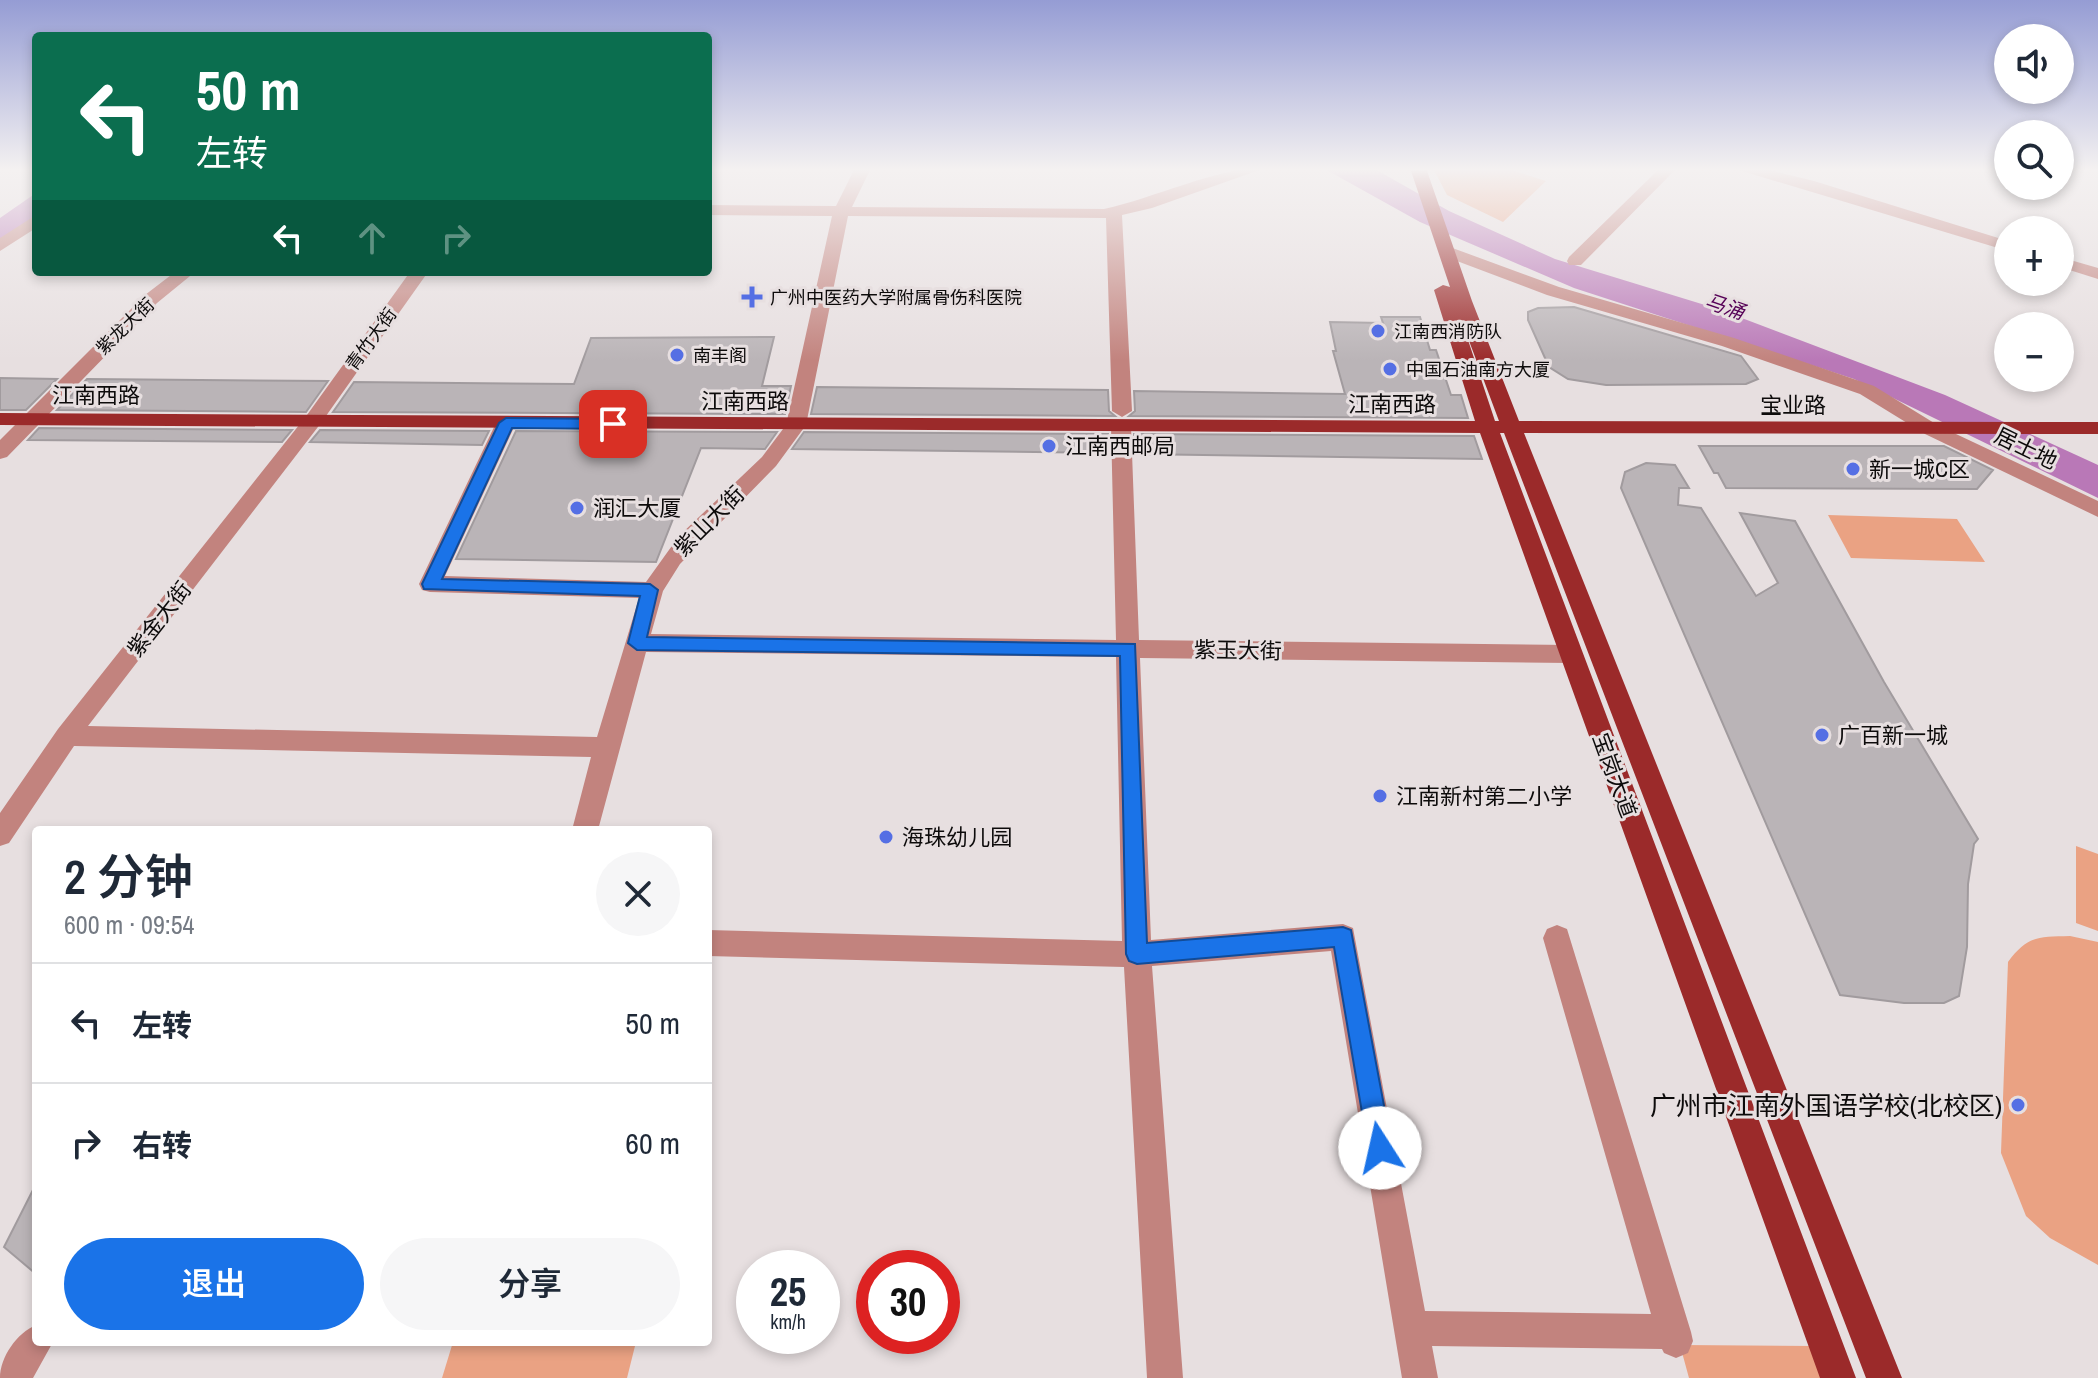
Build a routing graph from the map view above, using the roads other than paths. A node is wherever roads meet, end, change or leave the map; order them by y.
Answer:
1 (19, 232) edge
2 (837, 232) edge
3 (1115, 232) edge
4 (1427, 232) edge
5 (1440, 232) edge
6 (1604, 232) edge
7 (1964, 232) edge
8 (1994, 242) edge
9 (0, 246) edge
10 (1447, 251) junction
11 (1575, 261) dead end
12 (2074, 266) edge
13 (2098, 274) edge
14 (181, 276) edge
15 (416, 276) edge
16 (1455, 302) junction
17 (0, 408) edge
18 (318, 412) junction
19 (40, 413) junction
20 (2098, 417) edge
21 (798, 418) junction
22 (0, 419) edge
23 (1122, 419) junction
24 (1498, 421) junction
25 (1922, 421) junction
26 (506, 423) junction
27 (2027, 423) junction
28 (2098, 428) edge
29 (0, 452) edge
30 (2098, 510) edge
31 (650, 590) junction
32 (637, 643) junction
33 (1129, 649) junction
34 (1570, 654) junction
35 (67, 736) junction
36 (604, 747) junction
37 (586, 826) edge
38 (0, 835) edge
39 (1557, 938) dead end
40 (712, 943) edge
41 (1137, 954) junction
42 (1411, 1328) junction
43 (33, 1346) edge
44 (12, 1378) edge
45 (1165, 1378) edge
46 (1420, 1378) edge
47 (1838, 1378) edge
48 (1884, 1378) edge

1 - 9 street
2 - 21 street
3 - 23 street
4 - 16 main road, 宝岗大道
5 - 10 main road, 宝岗大道
6 - 11 street
7 - 8 street
10 - 16 main road, 宝岗大道
10 - 25 street, 居士地
12 - 13 street
14 - 19 street, 紫龙大街
15 - 18 street, 青竹大街
16 - 24 main road, 宝岗大道
17 - 19 main road
18 - 19 main road, 江南西路
18 - 21 main road
18 - 26 main road, 江南西路
18 - 35 street, 紫金大街
19 - 22 main road, 江南西路
19 - 29 street, 紫龙大街
20 - 27 main road, 宝业路
21 - 23 main road, 江南西路
21 - 26 main road, 江南西路
21 - 31 street, 紫山大街
23 - 24 main road, 江南西路
23 - 33 street
24 - 25 main road, 宝业路
24 - 34 main road, 宝岗大道
24 - 48 main road, 宝岗大道
25 - 27 main road, 宝业路
25 - 30 street, 居士地
26 - 31 street
27 - 28 main road, 宝业路
31 - 32 street, 紫山大街
32 - 33 street
32 - 36 street, 紫山大街
33 - 34 street, 紫玉大街
33 - 41 street
34 - 47 main road, 宝岗大道
35 - 36 street
35 - 38 street, 紫金大街
36 - 37 street, 紫山大街
39 - 42 street
40 - 41 street
41 - 42 street
41 - 45 street
42 - 46 street
43 - 44 street

